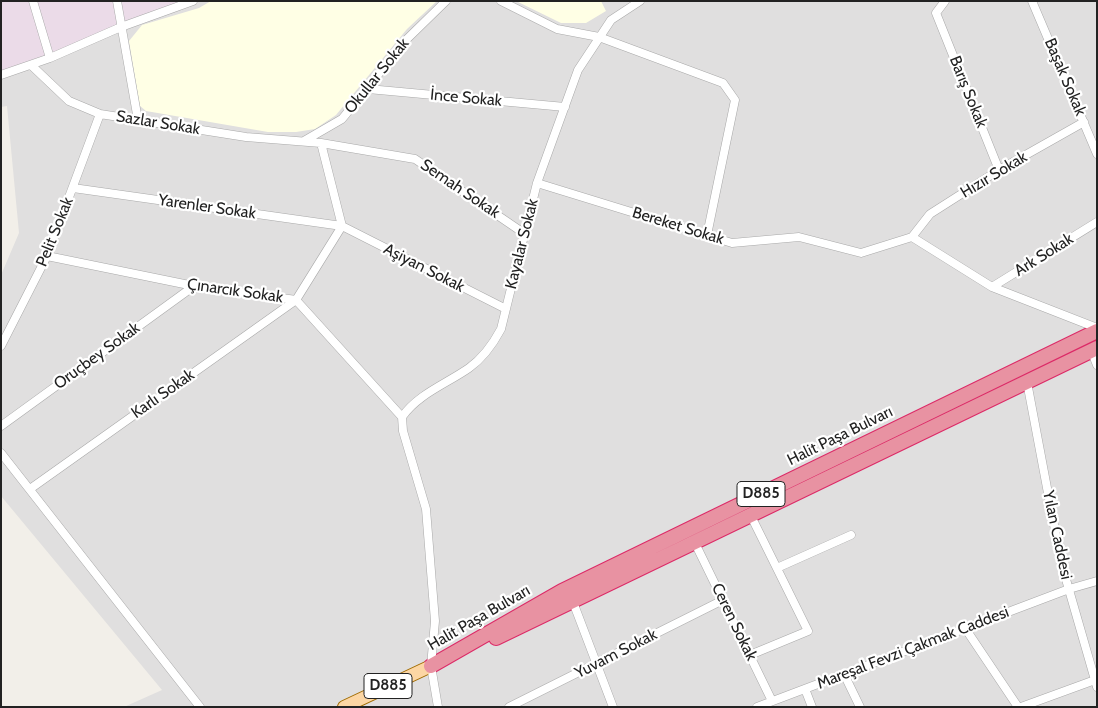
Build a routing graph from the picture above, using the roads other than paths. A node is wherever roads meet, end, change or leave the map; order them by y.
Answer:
1 (33, 1) edge
2 (117, 1) edge
3 (192, 1) edge
4 (446, 1) edge
5 (501, 1) edge
6 (640, 1) edge
7 (945, 1) edge
8 (1032, 1) edge
9 (121, 27) junction
10 (599, 37) junction
11 (50, 58) junction
12 (31, 65) junction
13 (1, 75) edge
14 (368, 89) junction
15 (565, 107) junction
16 (100, 114) junction
17 (138, 120) junction
18 (1084, 122) junction
19 (302, 142) junction
20 (321, 143) junction
21 (1097, 154) edge
22 (999, 170) junction
23 (537, 183) junction
24 (72, 188) junction
25 (1097, 222) edge
26 (342, 226) junction
27 (525, 234) junction
28 (707, 235) junction
29 (912, 237) junction
30 (47, 256) junction
31 (194, 286) junction
32 (992, 287) junction
33 (296, 300) junction
34 (506, 310) junction
35 (1097, 330) edge
36 (1, 346) edge
37 (1094, 349) edge
38 (1097, 365) edge
39 (1027, 382) junction
40 (402, 417) junction
41 (1, 426) edge
42 (1, 453) edge
43 (30, 489) junction
44 (751, 516) junction
45 (852, 535) dead end
46 (695, 543) junction
47 (777, 568) junction
48 (1097, 581) edge
49 (1069, 589) junction
50 (723, 600) junction
51 (573, 602) junction
52 (965, 628) junction
53 (750, 655) junction
54 (597, 664) junction
55 (431, 666) junction
56 (844, 674) junction
57 (1096, 684) edge
58 (805, 688) junction
59 (772, 701) junction
60 (200, 707) edge
61 (344, 707) edge
62 (438, 707) edge
63 (509, 707) edge
64 (613, 707) edge
65 (757, 707) edge
66 (812, 707) edge
67 (860, 707) edge
68 (1020, 707) edge

1 - 11 street
2 - 9 street
3 - 9 street
4 - 14 street, Okullar Sokak
5 - 10 street
6 - 10 street
7 - 22 street, Barış Sokak
8 - 18 street, Başak Sokak
9 - 11 street
9 - 17 street
10 - 15 street, Kayalar Sokak
10 - 28 street
11 - 12 street
12 - 13 street
12 - 16 street, Sazlar Sokak
14 - 15 street, İnce Sokak
14 - 19 street, Okullar Sokak
15 - 23 street, Kayalar Sokak
16 - 17 street, Sazlar Sokak
16 - 24 street, Pelit Sokak
17 - 19 street, Sazlar Sokak
18 - 21 street, Başak Sokak
18 - 22 street, Hızır Sokak
19 - 20 street, Semah Sokak
20 - 26 street
20 - 27 street, Semah Sokak
22 - 29 street, Hızır Sokak
23 - 27 street, Kayalar Sokak
23 - 28 street, Bereket Sokak
24 - 26 street, Yarenler Sokak
24 - 30 street, Pelit Sokak
25 - 32 street, Ark Sokak
26 - 33 street
26 - 34 street, Aşiyan Sokak
27 - 34 street, Kayalar Sokak
28 - 29 street, Bereket Sokak
29 - 32 street
30 - 31 street, Çınarcık Sokak
30 - 36 street, Pelit Sokak
31 - 33 street, Çınarcık Sokak
31 - 41 street, Oruçbey Sokak
32 - 35 street
33 - 40 street, Çınarcık Sokak
33 - 43 street, Karlı Sokak
34 - 40 street, Kayalar Sokak
35 - 55 highway, Halit Paşa Bulvarı / D885
37 - 38 street
37 - 39 highway, Halit Paşa Bulvarı / D885
39 - 44 highway, Halit Paşa Bulvarı / D885
39 - 49 street, Yılan Caddesi
40 - 55 street
42 - 43 street
43 - 60 street
44 - 46 highway, Halit Paşa Bulvarı / D885
44 - 47 street
45 - 47 street
46 - 50 street, Ceren Sokak
46 - 51 highway, Halit Paşa Bulvarı / D885
47 - 53 street
48 - 49 street, Mareşal Fevzi Çakmak Caddesi
49 - 52 street, Mareşal Fevzi Çakmak Caddesi
49 - 57 street, Yılan Caddesi
50 - 53 street, Ceren Sokak
50 - 54 street, Yuvam Sokak
51 - 54 street
51 - 55 highway, Halit Paşa Bulvarı / D885
52 - 56 street, Mareşal Fevzi Çakmak Caddesi
52 - 68 street
53 - 59 street, Ceren Sokak
54 - 63 street, Yuvam Sokak
54 - 64 street
55 - 61 main road, D885
55 - 62 street
56 - 58 street, Mareşal Fevzi Çakmak Caddesi
56 - 67 street
57 - 68 street
58 - 59 street, Mareşal Fevzi Çakmak Caddesi
58 - 66 street
59 - 65 street, Mareşal Fevzi Çakmak Caddesi

